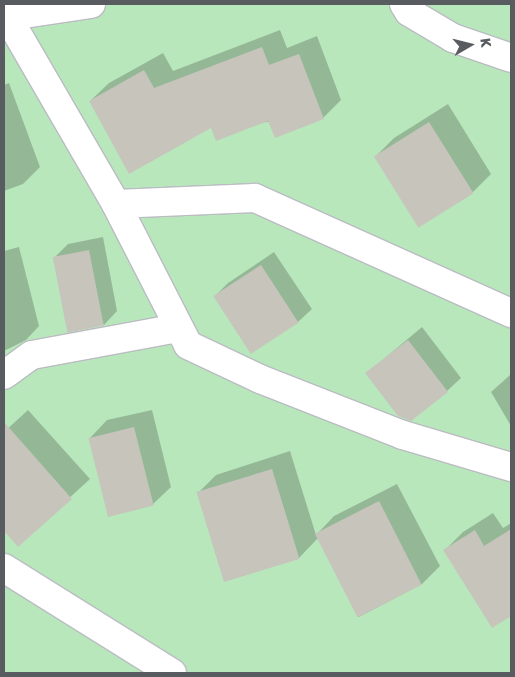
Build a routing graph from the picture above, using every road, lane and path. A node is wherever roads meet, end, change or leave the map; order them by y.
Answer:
1 (91, 4) edge
2 (404, 4) edge
3 (6, 17) edge
4 (511, 58) edge
5 (116, 204) junction
6 (511, 312) edge
7 (177, 328) junction
8 (4, 375) edge
9 (511, 467) edge
10 (4, 568) edge
11 (172, 673) edge

1 - 3 street
2 - 4 street
3 - 5 street
5 - 6 street
5 - 7 street
7 - 8 street
7 - 9 street
10 - 11 street

